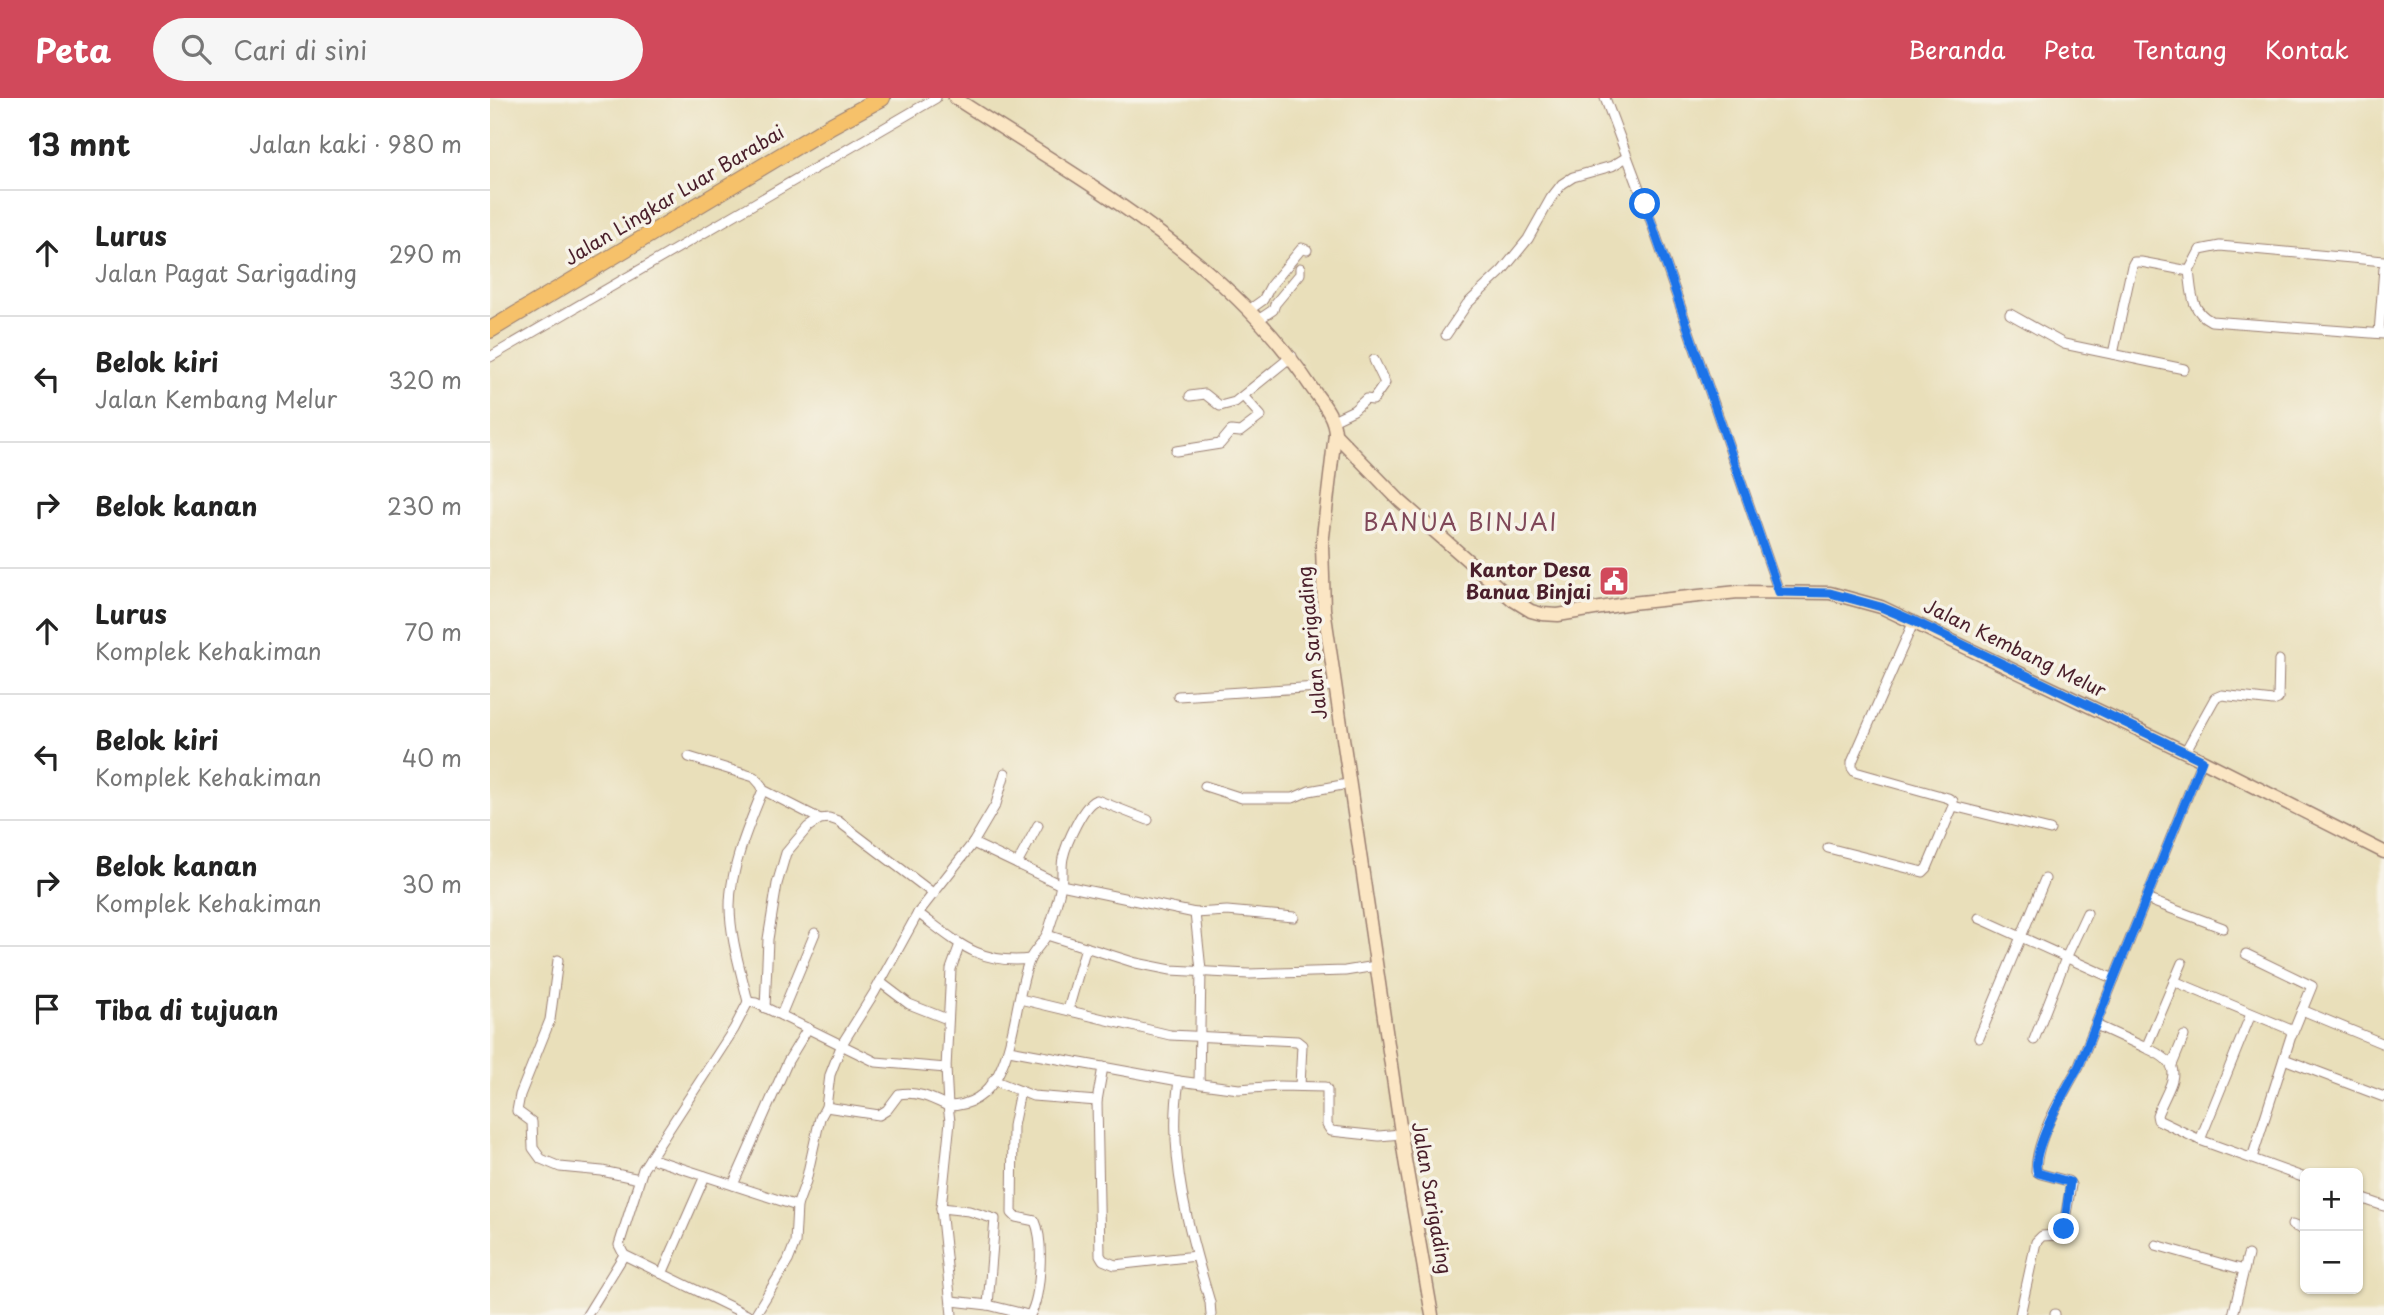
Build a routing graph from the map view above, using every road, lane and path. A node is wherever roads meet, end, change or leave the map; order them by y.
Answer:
1 (882, 98) edge
2 (936, 98) edge
3 (955, 98) edge
4 (1605, 98) edge
5 (1627, 157) junction
6 (1307, 250) dead end
7 (2384, 261) edge
8 (1300, 268) dead end
9 (2384, 268) edge
10 (2189, 271) junction
11 (1249, 310) junction
12 (2010, 314) dead end
13 (1258, 320) junction
14 (490, 330) edge
15 (2382, 333) edge
16 (1446, 335) dead end
17 (2113, 354) junction
18 (1292, 356) junction
19 (490, 357) edge
20 (1374, 360) dead end
21 (2184, 369) dead end
22 (1190, 396) dead end
23 (1243, 396) junction
24 (1334, 427) junction
25 (1177, 451) dead end
26 (1779, 592) junction
27 (1914, 621) junction
28 (2279, 660) dead end
29 (1334, 686) junction
30 (1178, 696) dead end
31 (2185, 752) junction
32 (689, 757) dead end
33 (2202, 760) junction
34 (1004, 774) dead end
35 (1348, 784) junction
36 (1205, 786) dead end
37 (763, 790) junction
38 (1954, 806) junction
39 (820, 819) junction
40 (1148, 820) dead end
41 (1038, 825) dead end
42 (2050, 830) dead end
43 (973, 843) junction
44 (1828, 848) dead end
45 (2384, 852) edge
46 (1017, 864) junction
47 (2045, 879) dead end
48 (1061, 884) junction
49 (934, 894) junction
50 (2146, 899) junction
51 (1195, 913) junction
52 (2087, 913) dead end
53 (918, 914) junction
54 (1294, 916) dead end
55 (1979, 918) dead end
56 (2223, 928) dead end
57 (815, 933) dead end
58 (1047, 935) junction
59 (2021, 938) junction
60 (960, 944) junction
61 (1086, 947) junction
62 (2246, 954) dead end
63 (2066, 958) junction
64 (1030, 959) junction
65 (558, 960) dead end
66 (2182, 962) dead end
67 (1376, 966) junction
68 (1201, 971) junction
69 (2114, 979) junction
70 (2174, 981) junction
71 (880, 982) junction
72 (1020, 999) junction
73 (748, 1002) junction
74 (765, 1008) junction
75 (1068, 1010) junction
76 (2302, 1010) junction
77 (2251, 1014) junction
78 (781, 1015) junction
79 (947, 1019) junction
80 (2096, 1025) junction
81 (808, 1028) junction
82 (2292, 1035) junction
83 (2184, 1036) dead end
84 (1199, 1037) junction
85 (1979, 1038) dead end
86 (2034, 1040) dead end
87 (842, 1044) junction
88 (2384, 1044) edge
89 (2146, 1048) junction
90 (1009, 1050) junction
91 (2284, 1059) junction
92 (2172, 1065) junction
93 (1103, 1067) junction
94 (946, 1068) junction
95 (993, 1080) junction
96 (1179, 1082) junction
97 (1199, 1083) junction
98 (1300, 1086) junction
99 (1020, 1091) junction
100 (2384, 1097) edge
101 (1097, 1101) junction
102 (826, 1107) junction
103 (948, 1107) junction
104 (1401, 1134) junction
105 (2200, 1139) junction
106 (2249, 1157) junction
107 (650, 1158) junction
108 (705, 1176) junction
109 (2300, 1176) edge
110 (639, 1180) junction
111 (733, 1185) junction
112 (2363, 1199) edge
113 (797, 1206) junction
114 (2384, 1206) edge
115 (941, 1208) junction
116 (2292, 1225) dead end
117 (2300, 1227) edge
118 (2156, 1245) dead end
119 (624, 1255) junction
120 (2248, 1255) dead end
121 (1196, 1256) junction
122 (2244, 1270) junction
123 (662, 1274) junction
124 (952, 1301) junction
125 (988, 1305) junction
126 (587, 1315) edge
127 (747, 1315) edge
128 (755, 1315) edge
129 (952, 1315) edge
130 (1029, 1315) edge
131 (1211, 1315) edge
132 (1432, 1315) edge
133 (2020, 1315) edge
134 (2233, 1315) edge

1 - 14 highway, Jalan Lingkar Luar Barabai
2 - 19 street
3 - 11 street
4 - 5 street
5 - 16 street
5 - 26 street
6 - 11 street
7 - 10 street
8 - 13 street
9 - 15 street
10 - 15 street
10 - 17 street
11 - 13 street
12 - 17 street
13 - 18 street
17 - 21 street
18 - 23 street
18 - 24 street
20 - 24 street
22 - 23 street
23 - 25 street
24 - 26 street, Jalan Kembang Melur
24 - 29 street, Jalan Sarigading
26 - 27 street, Jalan Kembang Melur
27 - 31 street, Jalan Kembang Melur
27 - 38 street
28 - 31 street
29 - 30 street
29 - 35 street, Jalan Sarigading
31 - 33 street, Jalan Kembang Melur
32 - 37 street
33 - 45 street, Jalan Kembang Melur
33 - 50 street
34 - 43 street
35 - 36 street
35 - 67 street, Jalan Sarigading
37 - 39 street
37 - 73 street
38 - 42 street
38 - 44 street
39 - 49 street
39 - 74 street
40 - 48 street
41 - 46 street
43 - 46 street
43 - 49 street
46 - 48 street
47 - 59 street
48 - 51 street
48 - 58 street
49 - 53 street
50 - 56 street
50 - 69 street
51 - 54 street
51 - 68 street
52 - 63 street
53 - 60 street
53 - 71 street
55 - 59 street
57 - 78 street
58 - 61 street
58 - 64 street
59 - 63 street
59 - 85 street
60 - 64 street
60 - 79 street
61 - 68 street
61 - 75 street
62 - 76 street
63 - 69 street
63 - 86 street
64 - 72 street
65 - 110 street
66 - 70 street
67 - 68 street
67 - 104 street, Jalan Sarigading
68 - 84 street
69 - 80 street
70 - 77 street
70 - 89 street
71 - 79 street
71 - 87 street
72 - 75 street
72 - 90 street
73 - 74 street
73 - 107 street
74 - 78 street
75 - 84 street
76 - 82 street
76 - 88 street
77 - 82 street
77 - 105 street
78 - 81 street
79 - 94 street
80 - 89 street
80 - 133 street
81 - 87 street
81 - 111 street
82 - 91 street
83 - 92 street
84 - 97 street
84 - 98 street
87 - 94 street
87 - 102 street
89 - 92 street
90 - 93 street
90 - 95 street
91 - 100 street
91 - 106 street
92 - 105 street
93 - 96 street
93 - 101 street
94 - 103 street
95 - 99 street
95 - 103 street
96 - 97 street
96 - 121 street
97 - 98 street
98 - 104 street
99 - 101 street
99 - 130 street
101 - 121 street
102 - 103 street
102 - 113 street
103 - 115 street
104 - 132 street, Jalan Sarigading
105 - 106 street
106 - 109 street
107 - 108 street
107 - 110 street
108 - 111 street
108 - 123 street
110 - 119 street
111 - 113 street
112 - 114 street
113 - 128 street
115 - 124 street
115 - 125 street
116 - 117 street
118 - 122 street
119 - 123 street
119 - 126 street
120 - 122 street
121 - 131 street
122 - 134 street
123 - 127 street
124 - 125 street
124 - 129 street
125 - 130 street

